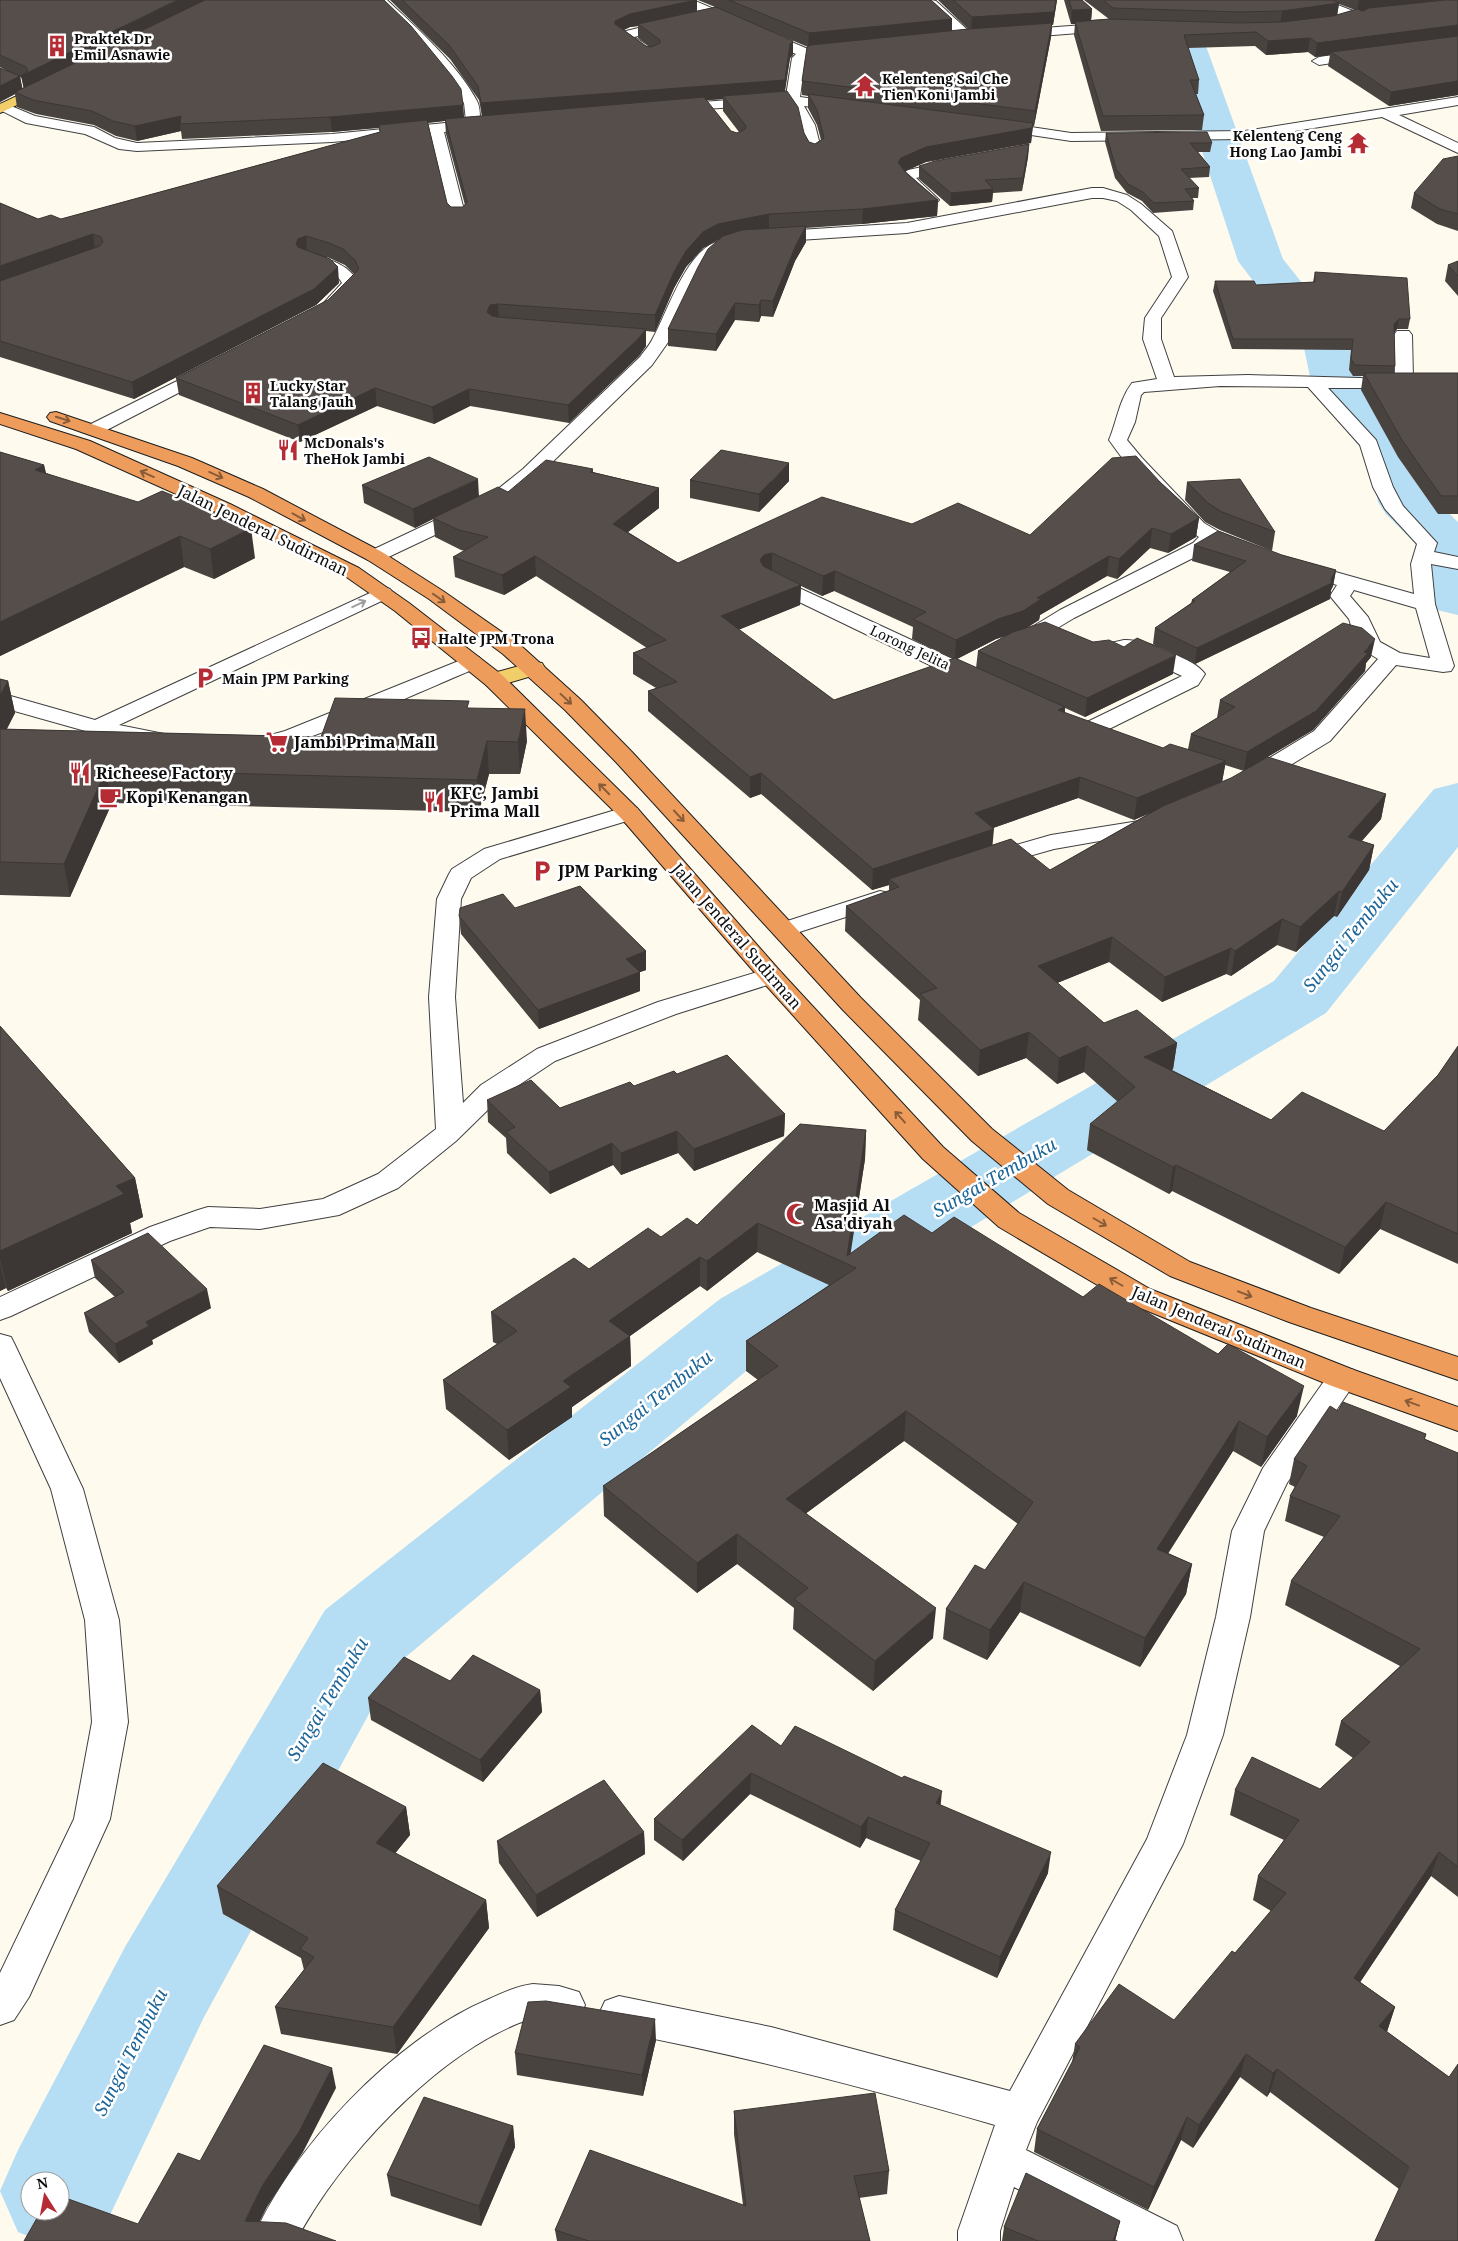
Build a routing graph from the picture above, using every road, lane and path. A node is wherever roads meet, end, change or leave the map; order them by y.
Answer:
1 (380, 0) edge
2 (685, 0) edge
3 (1314, 0) edge
4 (931, 4) edge
5 (718, 14) junction
6 (1379, 14) edge
7 (1094, 16) dead end
8 (1356, 17) junction
9 (1337, 22) edge
10 (1108, 27) junction
11 (1126, 27) edge
12 (1392, 32) edge
13 (1005, 35) edge
14 (948, 39) edge
15 (853, 48) edge
16 (1381, 52) edge
17 (806, 53) junction
18 (652, 54) edge
19 (1319, 61) edge
20 (53, 76) edge
21 (792, 100) junction
22 (1457, 102) edge
23 (1, 104) edge
24 (859, 108) edge
25 (663, 109) edge
26 (1384, 113) junction
27 (503, 122) edge
28 (983, 124) edge
29 (474, 125) junction
30 (436, 128) junction
31 (1071, 137) junction
32 (1040, 148) dead end
33 (1458, 149) edge
34 (815, 153) edge
35 (968, 162) edge
36 (458, 218) edge
37 (953, 219) junction
38 (308, 259) edge
39 (314, 316) edge
40 (1403, 335) dead end
41 (227, 361) edge
42 (1168, 382) junction
43 (1321, 383) junction
44 (1404, 383) junction
45 (1458, 383) edge
46 (3, 407) edge
47 (38, 411) dead end
48 (95, 429) junction
49 (256, 494) junction
50 (223, 508) junction
51 (1212, 536) junction
52 (375, 556) junction
53 (1429, 558) junction
54 (1458, 563) edge
55 (771, 581) edge
56 (1348, 583) junction
57 (383, 593) junction
58 (1426, 604) junction
59 (1043, 630) junction
60 (1392, 658) junction
61 (471, 662) junction
62 (534, 668) junction
63 (957, 669) junction
64 (494, 680) junction
65 (998, 688) edge
66 (0, 700) edge
67 (97, 727) junction
68 (1114, 738) edge
69 (173, 743) edge
70 (234, 750) edge
71 (1235, 783) edge
72 (629, 813) junction
73 (1175, 815) edge
74 (972, 866) edge
75 (896, 892) edge
76 (784, 930) junction
77 (771, 976) junction
78 (451, 1130) junction
79 (0, 1309) edge
80 (0, 1345) edge
81 (1458, 1369) edge
82 (1342, 1378) junction
83 (1458, 1419) edge
84 (0, 2007) edge
85 (1020, 2113) junction
86 (1002, 2159) junction
87 (274, 2241) edge
88 (979, 2241) edge
89 (1162, 2241) edge

1 - 29 street
2 - 5 street
3 - 8 street
4 - 14 street
5 - 17 street
5 - 18 street
6 - 8 street
7 - 10 street
8 - 9 street
8 - 12 street
10 - 11 street
10 - 13 street
15 - 17 street
16 - 19 street
17 - 21 street
20 - 23 main road
21 - 24 street
21 - 25 street
21 - 34 street
22 - 26 street
23 - 30 street
26 - 31 street
26 - 33 street
27 - 29 street
28 - 31 street
29 - 30 street
30 - 36 street
31 - 32 street
35 - 37 street
37 - 42 street
37 - 52 street
38 - 39 street
40 - 44 street
41 - 48 street
42 - 43 street
42 - 51 street
43 - 44 street
43 - 53 street
44 - 45 street
50 -> 46 highway, Jalan Jenderal Sudirman
47 -> 48 highway, Jalan Jenderal Sudirman
48 -> 49 highway, Jalan Jenderal Sudirman
49 - 50 highway
49 -> 52 highway, Jalan Jenderal Sudirman
50 - 57 highway, Jalan Jenderal Sudirman
51 - 56 street
51 - 59 street
52 -> 62 highway, Jalan Jenderal Sudirman
53 - 54 street
53 - 58 street
55 - 63 street, Lorong Jelita
56 - 58 street
56 - 60 street
57 - 61 highway, Jalan Jenderal Sudirman
67 -> 57 street
58 - 60 street
59 - 63 street
59 - 68 street
60 - 71 street
61 - 64 highway, Jalan Jenderal Sudirman
61 - 70 street
62 - 64 main road
62 -> 76 highway, Jalan Jenderal Sudirman
63 - 65 street, Lorong Jelita
72 -> 64 highway, Jalan Jenderal Sudirman
66 - 67 street
67 - 69 street
72 - 77 highway, Jalan Jenderal Sudirman
72 - 78 street
73 - 74 street
75 - 76 street
76 -> 81 highway, Jalan Jenderal Sudirman
77 - 78 street
82 -> 77 highway, Jalan Jenderal Sudirman
78 - 79 street
80 - 84 street
83 -> 82 highway, Jalan Jenderal Sudirman
82 - 85 street
85 - 86 street
85 - 87 street
86 - 88 street
86 - 89 street

